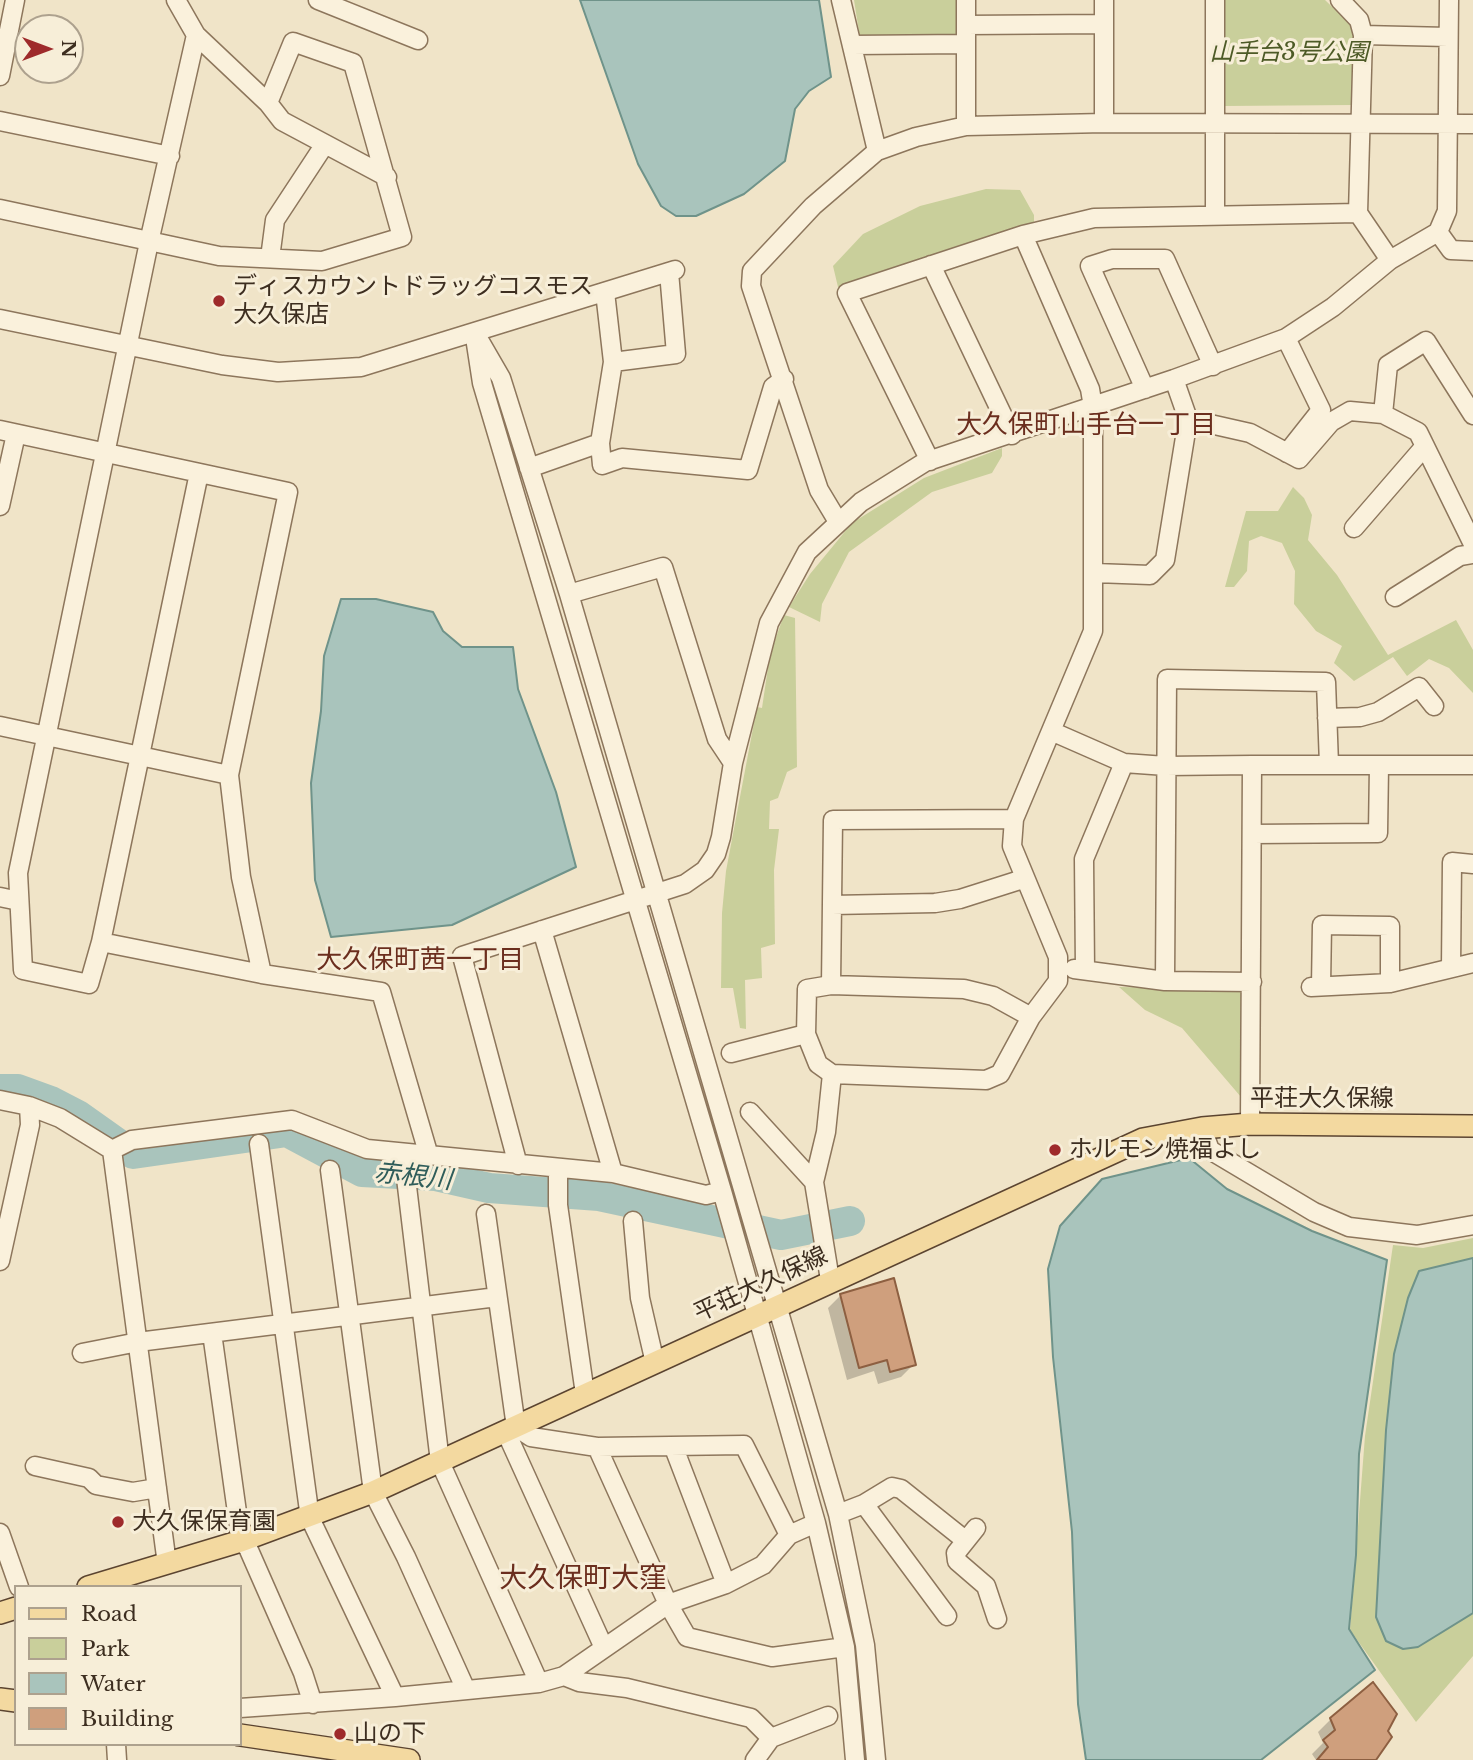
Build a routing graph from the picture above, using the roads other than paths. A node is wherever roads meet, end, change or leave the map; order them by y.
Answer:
1 (15, 0) edge
2 (177, 0) edge
3 (318, 0) edge
4 (841, 0) edge
5 (966, 0) edge
6 (1104, 0) edge
7 (1215, 0) edge
8 (1340, 0) edge
9 (1449, 0) edge
10 (1104, 24) junction
11 (966, 25) junction
12 (196, 35) junction
13 (1363, 35) junction
14 (1448, 37) junction
15 (418, 40) dead end
16 (966, 44) junction
17 (852, 45) junction
18 (0, 76) edge
19 (268, 103) junction
20 (0, 121) edge
21 (1104, 123) junction
22 (1215, 123) junction
23 (1361, 124) junction
24 (1448, 124) junction
25 (1473, 124) edge
26 (966, 127) junction
27 (325, 144) junction
28 (877, 151) junction
29 (170, 156) junction
30 (387, 177) junction
31 (0, 209) edge
32 (1358, 213) junction
33 (1215, 214) junction
34 (1438, 232) junction
35 (1023, 235) junction
36 (149, 242) junction
37 (1473, 251) edge
38 (270, 258) junction
39 (1390, 260) junction
40 (931, 265) junction
41 (605, 292) junction
42 (0, 319) edge
43 (475, 333) junction
44 (1286, 338) junction
45 (129, 346) junction
46 (613, 362) junction
47 (1213, 366) junction
48 (784, 379) junction
49 (1174, 379) junction
50 (1145, 389) junction
51 (1093, 407) junction
52 (1383, 414) junction
53 (1473, 415) edge
54 (1188, 419) junction
55 (8, 432) edge
56 (1012, 435) junction
57 (600, 443) junction
58 (1425, 446) junction
59 (106, 453) junction
60 (1287, 453) junction
61 (930, 461) junction
62 (529, 468) junction
63 (199, 473) junction
64 (0, 506) edge
65 (837, 520) junction
66 (1354, 528) dead end
67 (1473, 544) edge
68 (1473, 554) edge
69 (1095, 573) junction
70 (569, 594) junction
71 (1395, 597) dead end
72 (1434, 706) dead end
73 (1327, 718) junction
74 (0, 726) edge
75 (1051, 731) junction
76 (46, 736) junction
77 (141, 756) junction
78 (733, 763) junction
79 (1124, 763) junction
80 (1252, 765) junction
81 (1329, 765) junction
82 (1473, 765) edge
83 (1166, 766) junction
84 (1379, 766) junction
85 (229, 775) junction
86 (1014, 820) junction
87 (1252, 834) junction
88 (1473, 864) edge
89 (1023, 879) junction
90 (656, 894) junction
91 (0, 897) edge
92 (636, 900) junction
93 (19, 901) junction
94 (832, 905) junction
95 (542, 930) junction
96 (101, 942) junction
97 (1473, 963) edge
98 (1060, 968) junction
99 (1451, 968) junction
100 (1085, 971) junction
101 (262, 974) junction
102 (1165, 981) junction
103 (1252, 982) junction
104 (1390, 983) junction
105 (831, 985) junction
106 (1031, 1017) junction
107 (806, 1034) junction
108 (731, 1053) dead end
109 (832, 1074) junction
110 (0, 1100) edge
111 (29, 1106) junction
112 (750, 1112) dead end
113 (1250, 1124) junction
114 (1473, 1126) edge
115 (1202, 1128) junction
116 (259, 1144) dead end
117 (112, 1150) junction
118 (403, 1153) junction
119 (429, 1156) junction
120 (518, 1165) junction
121 (330, 1170) dead end
122 (558, 1170) junction
123 (613, 1173) junction
124 (814, 1182) junction
125 (722, 1191) junction
126 (485, 1214) dead end
127 (633, 1221) dead end
128 (1473, 1225) edge
129 (0, 1261) edge
130 (830, 1280) junction
131 (497, 1297) junction
132 (420, 1305) junction
133 (779, 1305) junction
134 (348, 1316) junction
135 (757, 1316) junction
136 (283, 1324) junction
137 (212, 1333) junction
138 (138, 1342) junction
139 (82, 1353) dead end
140 (655, 1363) junction
141 (585, 1394) junction
142 (511, 1429) junction
143 (597, 1447) junction
144 (674, 1448) junction
145 (440, 1462) junction
146 (35, 1466) dead end
147 (157, 1488) junction
148 (373, 1492) junction
149 (864, 1504) junction
150 (838, 1514) junction
151 (310, 1518) junction
152 (816, 1524) junction
153 (0, 1533) edge
154 (789, 1535) junction
155 (241, 1541) junction
156 (167, 1564) junction
157 (726, 1584) junction
158 (18, 1585) edge
159 (95, 1585) edge
160 (668, 1604) junction
161 (947, 1616) dead end
162 (997, 1619) dead end
163 (845, 1647) junction
164 (604, 1648) junction
165 (564, 1676) junction
166 (540, 1683) junction
167 (466, 1690) junction
168 (395, 1697) junction
169 (313, 1704) junction
170 (242, 1708) edge
171 (828, 1716) dead end
172 (242, 1735) edge
173 (771, 1738) junction
174 (409, 1760) edge
175 (755, 1760) edge
176 (855, 1760) edge
177 (876, 1760) edge

1 - 18 street
2 - 12 street
3 - 15 street
4 - 17 street
5 - 11 street
6 - 10 street
7 - 22 street
8 - 13 street
9 - 14 street
10 - 11 street
10 - 21 street
11 - 16 street
12 - 19 street
12 - 29 street
13 - 14 street
13 - 23 street
14 - 24 street
16 - 17 street
16 - 26 street
17 - 28 street
19 - 27 street
19 - 30 street
20 - 29 street
21 - 22 street
21 - 26 street
22 - 23 street
22 - 33 street
23 - 24 street
23 - 32 street
24 - 25 street
24 - 34 street
26 - 28 street
27 - 30 street
27 - 38 street
28 - 48 street
29 - 36 street
30 - 38 street
31 - 36 street
32 - 33 street
32 - 39 street
33 - 35 street
34 - 37 street
34 - 39 street
35 - 40 street
35 - 51 street
36 - 38 street
36 - 45 street
39 - 44 street
40 - 56 street
40 - 61 street
41 - 43 street
41 - 46 street
41 - 46 street
42 - 45 street
43 - 45 street
43 - 62 street
43 - 92 street
44 - 47 street
44 - 60 street
45 - 59 street
46 - 57 street
47 - 49 street
47 - 50 street
48 - 57 street
48 - 65 street
49 - 50 street
49 - 54 street
50 - 51 street
51 - 56 street
51 - 69 street
52 - 53 street
52 - 58 street
52 - 60 street
54 - 60 street
54 - 69 street
55 - 59 street
55 - 64 street
56 - 61 street
57 - 62 street
58 - 66 street
58 - 67 street
59 - 63 street
59 - 76 street
61 - 65 street
62 - 70 street
63 - 77 street
63 - 85 street
65 - 78 street
68 - 71 street
69 - 75 street
70 - 78 street
70 - 90 street
72 - 73 street
73 - 81 street
73 - 83 street
74 - 76 street
75 - 79 street
75 - 86 street
76 - 77 street
76 - 93 street
77 - 85 street
77 - 96 street
78 - 90 street
79 - 83 street
79 - 100 street
80 - 81 street
80 - 83 street
80 - 87 street
81 - 84 street
82 - 84 street
83 - 102 street
84 - 87 street
85 - 101 street
86 - 89 street
86 - 94 street
87 - 103 street
88 - 99 street
89 - 94 street
89 - 98 street
90 - 92 street
90 - 133 street
91 - 93 street
92 - 95 street
92 - 125 street
93 - 96 street
94 - 105 street
95 - 120 street
95 - 123 street
96 - 101 street
97 - 99 street
98 - 100 street
98 - 106 street
99 - 104 street
100 - 102 street
101 - 119 street
102 - 103 street
103 - 113 street
104 - 104 street
105 - 106 street
105 - 107 street
106 - 109 street
107 - 108 street
107 - 109 street
109 - 124 street
110 - 111 street
111 - 117 street
111 - 129 street
112 - 124 street
113 - 114 main road, 平荘大久保線
113 - 115 main road, 平荘大久保線
115 - 128 street
115 - 130 main road, 平荘大久保線
116 - 136 street
117 - 118 street
117 - 138 street
118 - 119 street
118 - 132 street
119 - 120 street
120 - 122 street
121 - 134 street
122 - 123 street
122 - 141 street
123 - 125 street
124 - 130 street
125 - 135 street
126 - 131 street
127 - 140 street
130 - 133 main road, 平荘大久保線
131 - 132 street
131 - 142 street
132 - 134 street
132 - 145 street
133 - 135 main road, 平荘大久保線
133 - 150 street
134 - 136 street
134 - 148 street
135 - 140 main road, 平荘大久保線
135 - 152 street
136 - 137 street
136 - 151 street
137 - 138 street
137 - 155 street
138 - 139 street
138 - 147 street
140 - 141 main road, 平荘大久保線
141 - 142 main road, 平荘大久保線
142 - 143 street
142 - 145 main road, 平荘大久保線
142 - 164 street
143 - 144 street
143 - 160 street
144 - 154 street
144 - 157 street
145 - 148 main road, 平荘大久保線
145 - 166 street
146 - 147 street
147 - 156 street
148 - 151 main road, 平荘大久保線
148 - 167 street
149 - 150 street
149 - 161 street
149 - 162 street
150 - 177 street
151 - 155 main road, 平荘大久保線
151 - 168 street
152 - 154 street
152 - 163 street
153 - 158 street
154 - 157 street
155 - 156 main road, 平荘大久保線
155 - 169 street
156 - 159 main road, 平荘大久保線
157 - 160 street
160 - 163 street
160 - 164 street
163 - 176 street
164 - 165 street
165 - 166 street
165 - 173 street
166 - 167 street
167 - 168 street
168 - 169 street
169 - 170 street
171 - 173 street
172 - 174 main road
173 - 175 street

